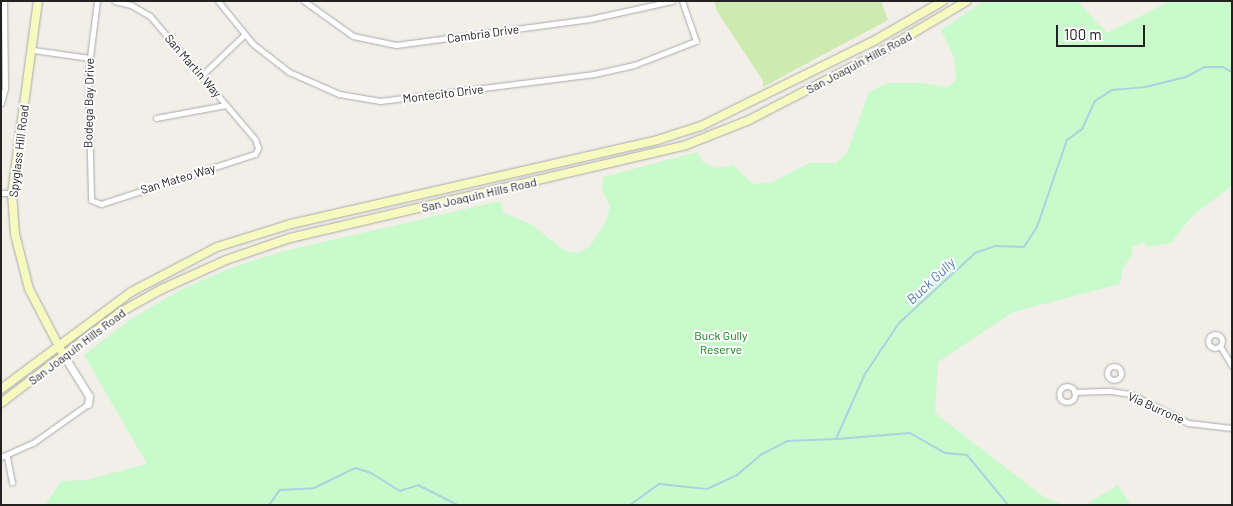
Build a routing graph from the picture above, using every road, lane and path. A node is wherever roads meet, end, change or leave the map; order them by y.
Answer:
1 (4, 1) edge
2 (38, 1) edge
3 (97, 1) edge
4 (114, 1) edge
5 (218, 1) edge
6 (304, 1) edge
7 (672, 1) edge
8 (682, 1) edge
9 (943, 1) edge
10 (967, 1) edge
11 (3, 15) edge
12 (244, 35) junction
13 (33, 50) junction
14 (89, 58) junction
15 (201, 76) junction
16 (3, 87) edge
17 (1, 103) edge
18 (226, 105) junction
19 (156, 118) dead end
20 (258, 148) joint
21 (1, 193) edge
22 (12, 193) junction
23 (95, 204) joint
24 (58, 344) junction
25 (1220, 346) dead end
26 (64, 356) junction
27 (1232, 366) edge
28 (1113, 380) dead end
29 (1, 389) edge
30 (1111, 391) junction
31 (1074, 392) dead end
32 (1, 403) edge
33 (88, 404) joint
34 (1232, 428) edge
35 (4, 457) edge
36 (12, 483) dead end

1 - 11 street
2 - 13 main road, Spyglass Hill Road
3 - 14 street, Bodega Bay Drive
4 - 15 street, San Martin Way
5 - 12 street, Montecito Drive
6 - 7 street, Cambria Drive
8 - 12 street, Montecito Drive
9 - 24 main road, San Joaquin Hills Road
10 - 26 main road, San Joaquin Hills Road
11 - 16 street
12 - 15 street
13 - 14 street
13 - 22 main road, Spyglass Hill Road
14 - 23 street, Bodega Bay Drive
15 - 18 street, San Martin Way
16 - 17 street
18 - 19 street
18 - 20 street, San Martin Way
20 - 23 street, San Mateo Way
21 - 22 street
22 - 24 main road, Spyglass Hill Road
24 - 26 main road, Spyglass Hill Road
24 - 29 main road, San Joaquin Hills Road
25 - 27 street
26 - 32 main road, San Joaquin Hills Road
26 - 33 street, Spyglass Hill Road
28 - 30 street, Via Burrone
30 - 31 street, Via Burrone
30 - 34 street, Via Burrone
33 - 35 street
35 - 36 street

